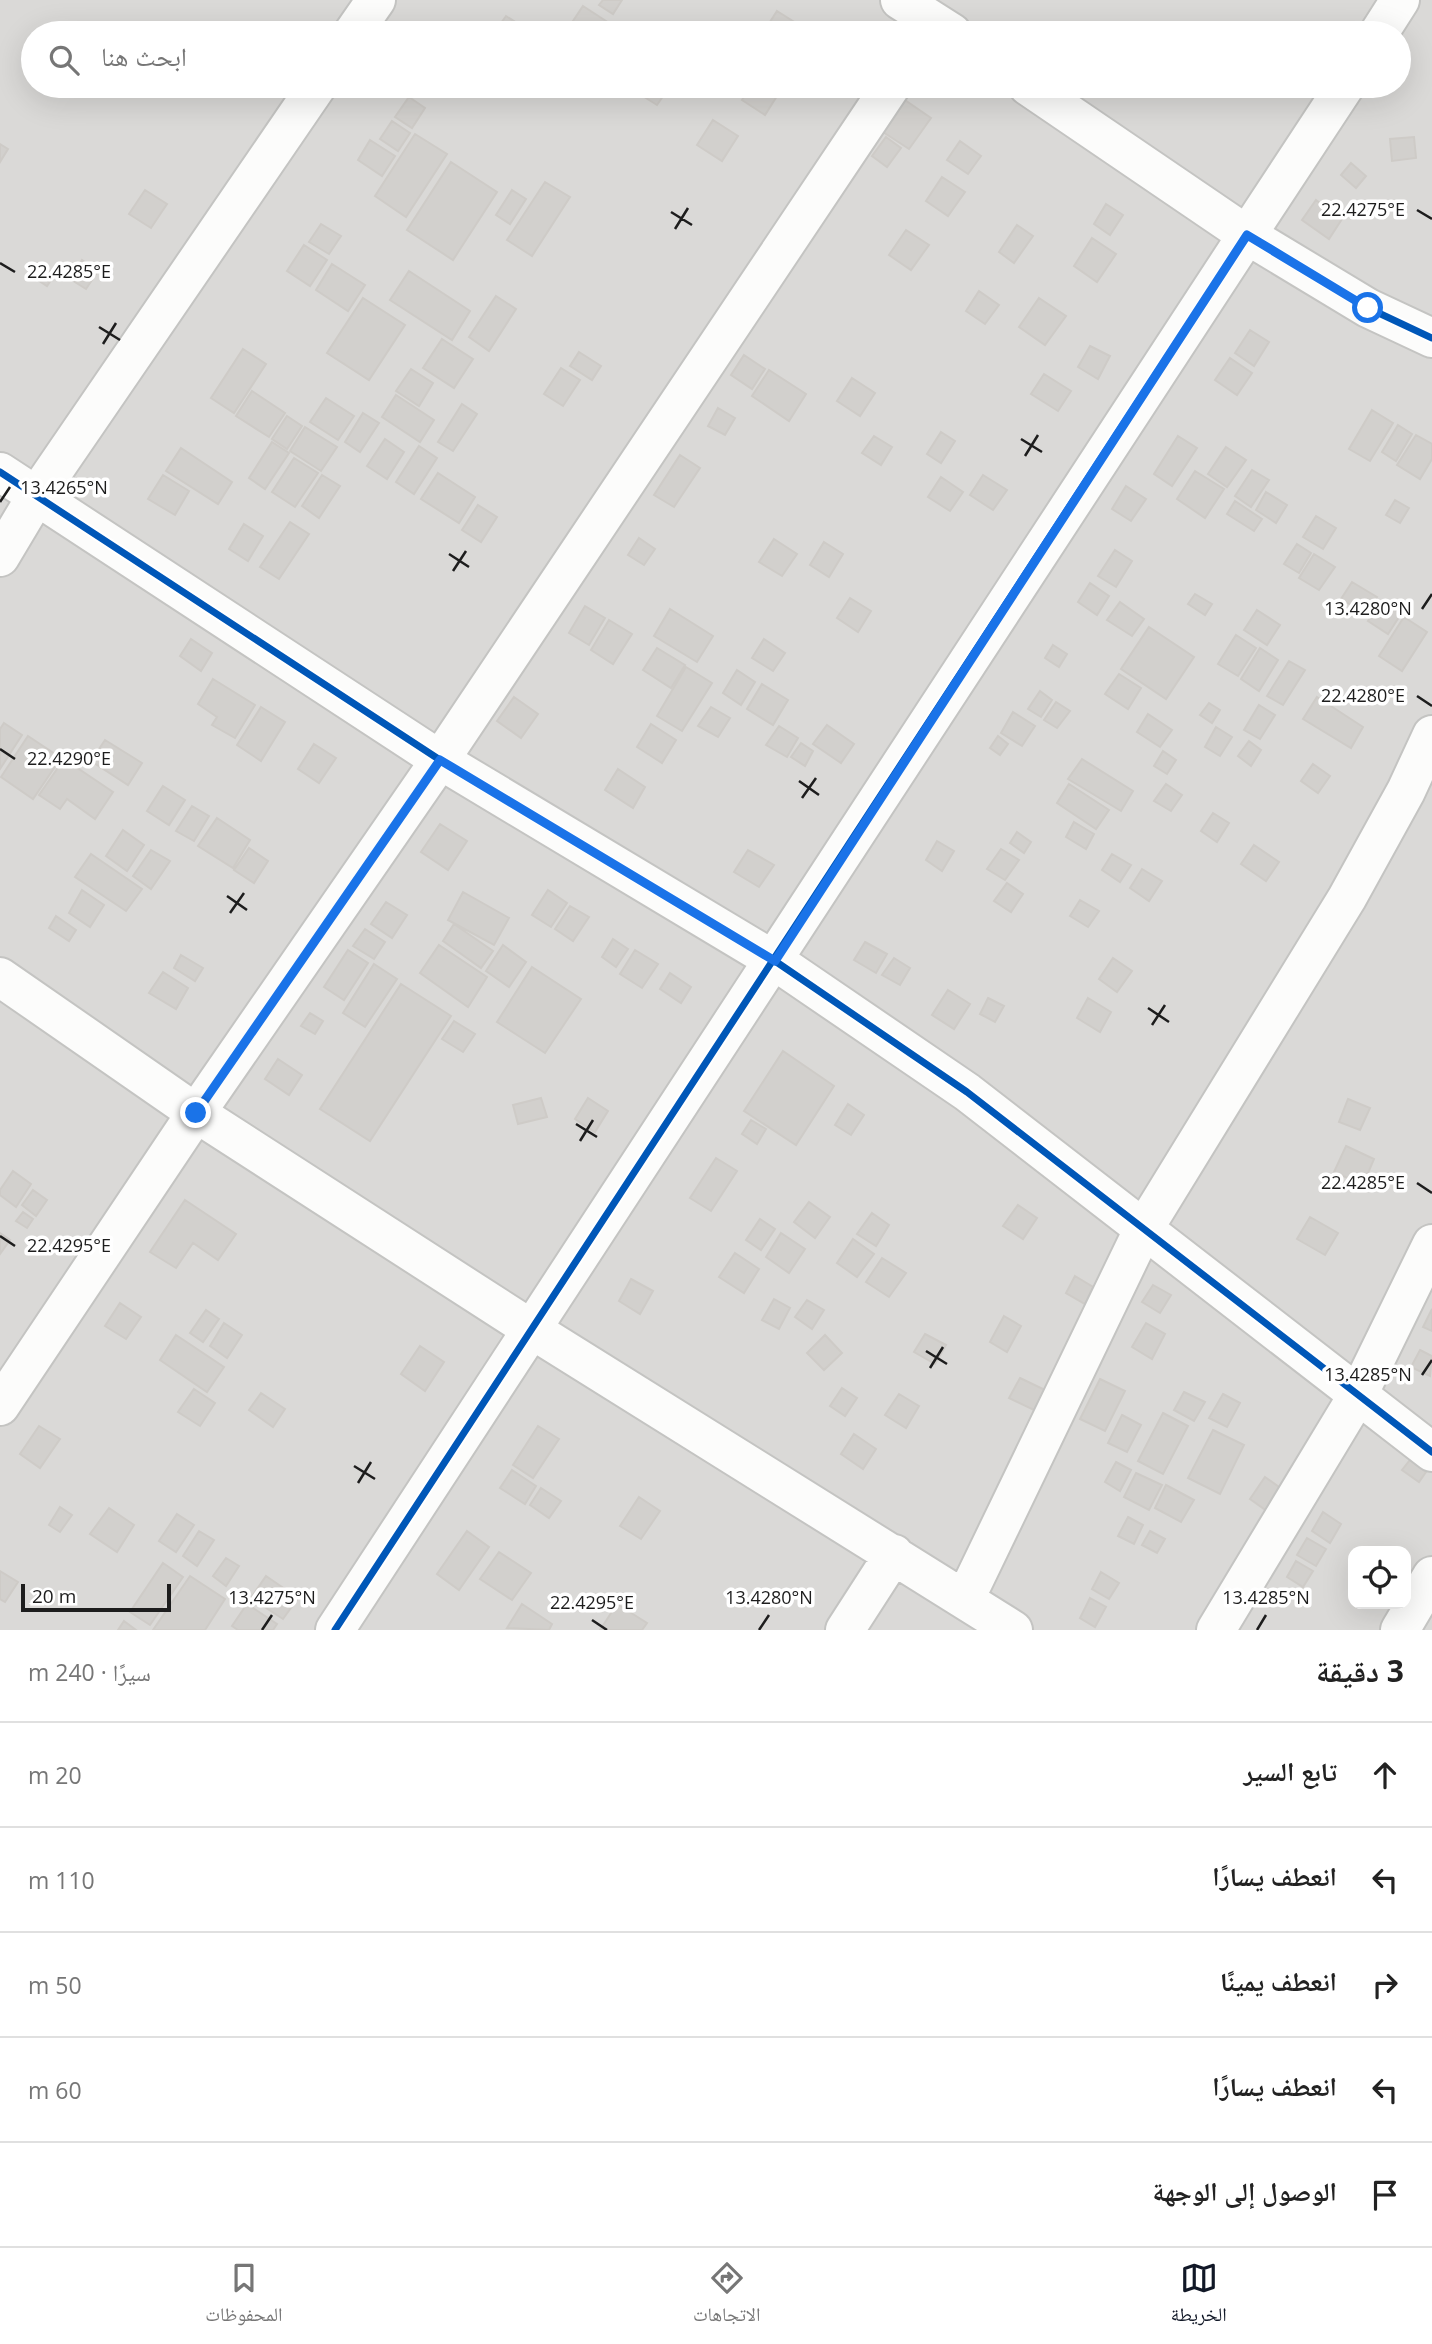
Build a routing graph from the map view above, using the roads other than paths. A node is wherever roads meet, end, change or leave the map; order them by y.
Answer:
1 (376, 0) edge
2 (900, 0) edge
3 (1401, 0) edge
4 (362, 21) edge
5 (937, 21) edge
6 (1387, 21) edge
7 (309, 98) edge
8 (883, 98) edge
9 (1046, 98) edge
10 (1337, 98) edge
11 (1247, 235) junction
12 (1432, 338) edge
13 (0, 472) edge
14 (37, 495) junction
15 (0, 557) edge
16 (1432, 735) edge
17 (440, 760) junction
18 (775, 961) junction
19 (0, 977) edge
20 (196, 1113) junction
21 (1143, 1230) junction
22 (1432, 1244) edge
23 (531, 1329) junction
24 (1359, 1393) junction
25 (0, 1406) edge
26 (1432, 1452) edge
27 (894, 1554) junction
28 (1432, 1576) edge
29 (965, 1599) junction
30 (335, 1630) edge
31 (845, 1630) edge
32 (1013, 1630) edge
33 (1216, 1630) edge
34 (1400, 1630) edge

1 - 4 street
2 - 5 street
3 - 6 street
7 - 14 street
8 - 17 street
9 - 11 street
10 - 11 street
11 - 12 street
11 - 18 street
13 - 14 street
14 - 15 street
14 - 17 street
16 - 21 street
17 - 18 street
17 - 20 street
18 - 21 street
18 - 23 street
19 - 20 street
20 - 23 street
20 - 25 street
21 - 24 street
21 - 29 street
22 - 24 street
23 - 27 street
23 - 30 street
24 - 26 street
24 - 33 street
27 - 29 street
27 - 31 street
28 - 34 street
29 - 32 street

